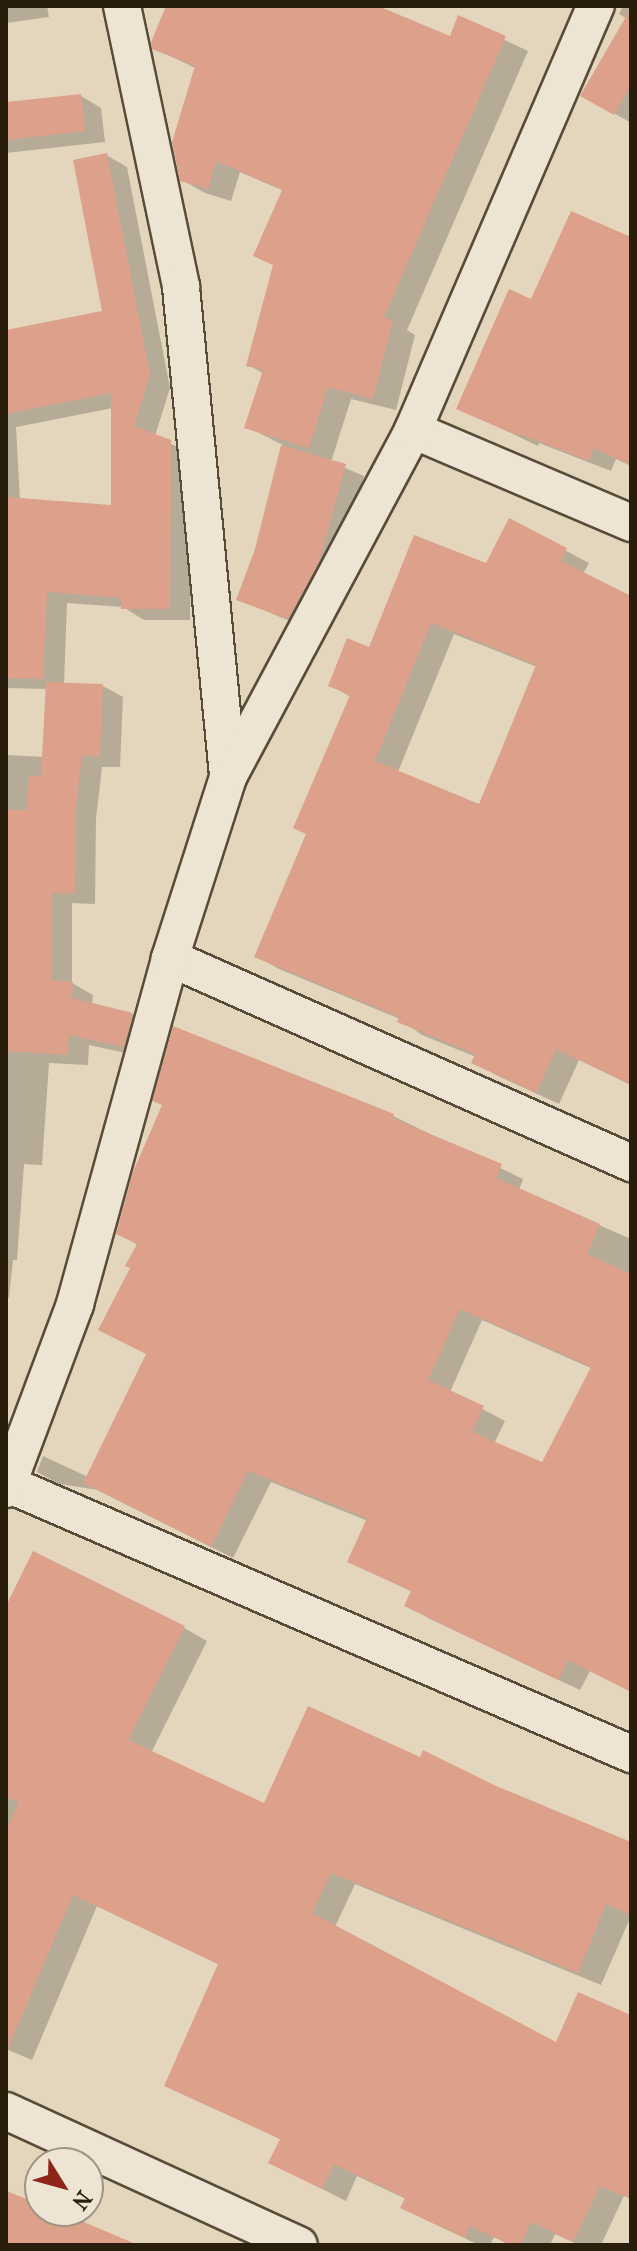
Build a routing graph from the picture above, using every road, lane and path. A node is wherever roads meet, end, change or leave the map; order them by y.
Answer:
1 (122, 6) edge
2 (596, 6) edge
3 (413, 430) junction
4 (631, 523) edge
5 (228, 777) junction
6 (170, 958) junction
7 (631, 1163) edge
8 (8, 1487) edge
9 (631, 1754) edge
10 (6, 2111) edge
11 (299, 2245) edge

1 - 5 street
2 - 3 street
3 - 4 street
3 - 5 street
5 - 6 street
6 - 7 street
6 - 8 street
8 - 9 street
10 - 11 street

